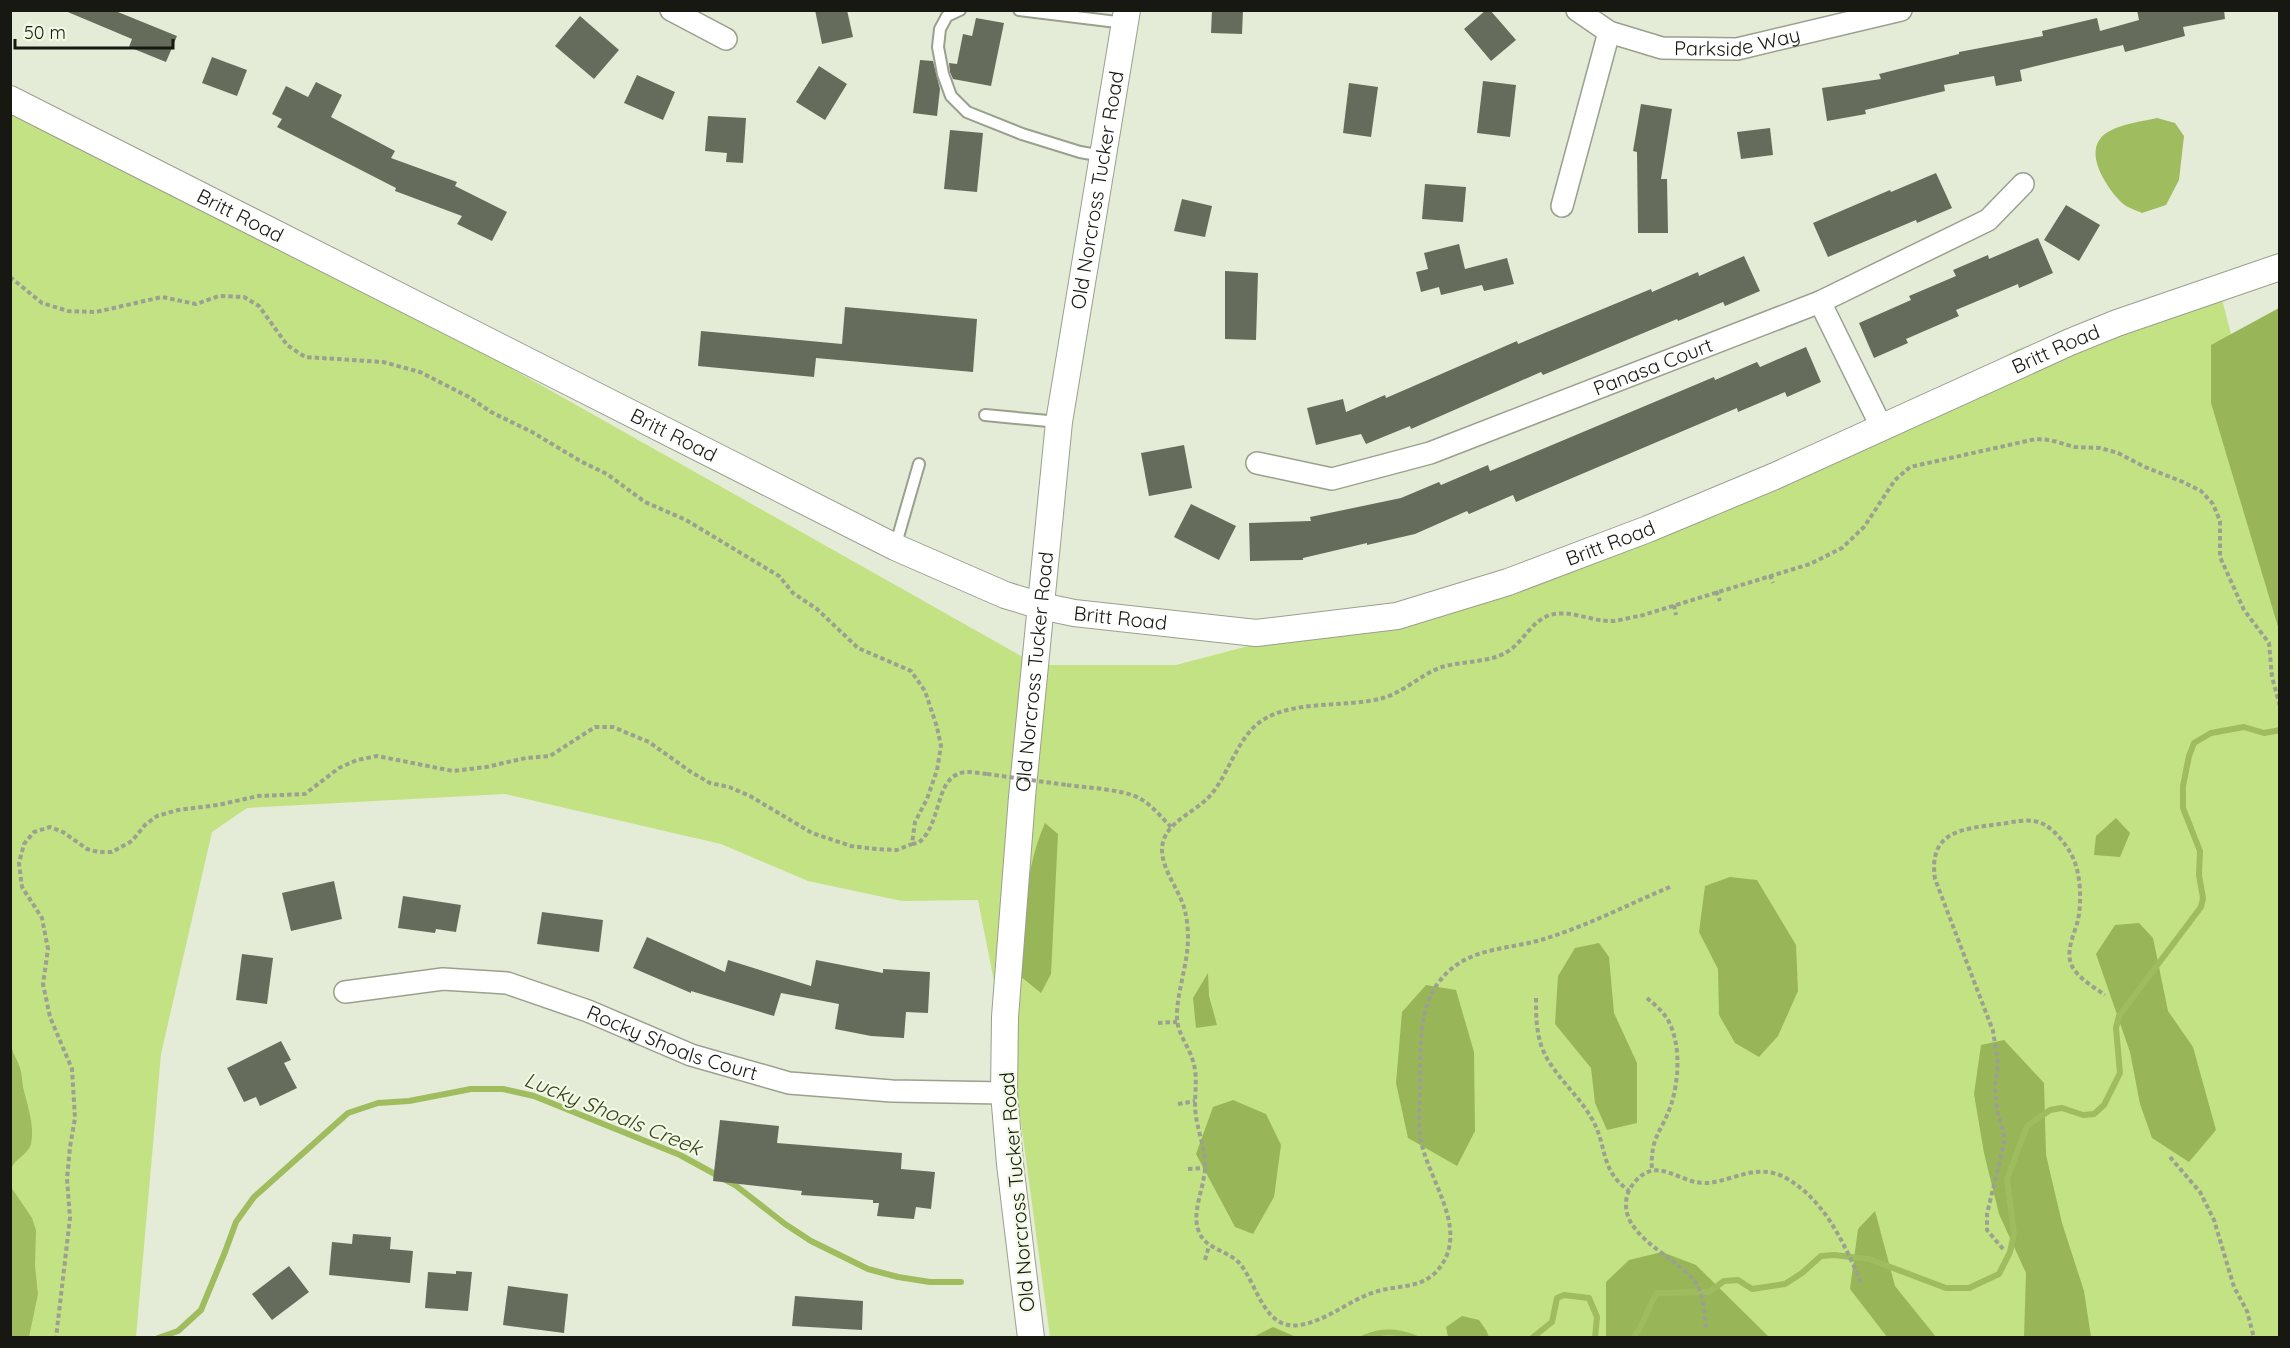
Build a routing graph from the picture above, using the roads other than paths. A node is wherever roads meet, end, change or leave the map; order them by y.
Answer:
1 (671, 10) edge
2 (960, 10) edge
3 (1020, 10) edge
4 (1577, 10) edge
5 (1901, 10) edge
6 (1126, 17) edge
7 (1609, 32) junction
8 (726, 39) dead end
9 (10, 99) edge
10 (1103, 156) junction
11 (2023, 184) dead end
12 (1562, 206) dead end
13 (2280, 267) edge
14 (1820, 302) junction
15 (985, 415) dead end
16 (1059, 422) junction
17 (1881, 426) junction
18 (1257, 463) dead end
19 (919, 464) dead end
20 (895, 547) junction
21 (1041, 606) junction
22 (345, 992) dead end
23 (1004, 1093) junction
24 (1031, 1338) edge

1 - 8 street
2 - 10 lane
3 - 6 lane
4 - 7 street, Parkside Way
5 - 7 street, Parkside Way
6 - 10 street, Old Norcross Tucker Road
7 - 12 street
9 - 20 street, Britt Road
10 - 16 street, Old Norcross Tucker Road
11 - 14 street, Panasa Court
13 - 17 street, Britt Road
14 - 17 street
14 - 18 street, Panasa Court
15 - 16 lane
16 - 21 street, Old Norcross Tucker Road
17 - 21 street, Britt Road
19 - 20 lane
20 - 21 street, Britt Road
21 - 23 street, Old Norcross Tucker Road
22 - 23 street, Rocky Shoals Court
23 - 24 street, Old Norcross Tucker Road

